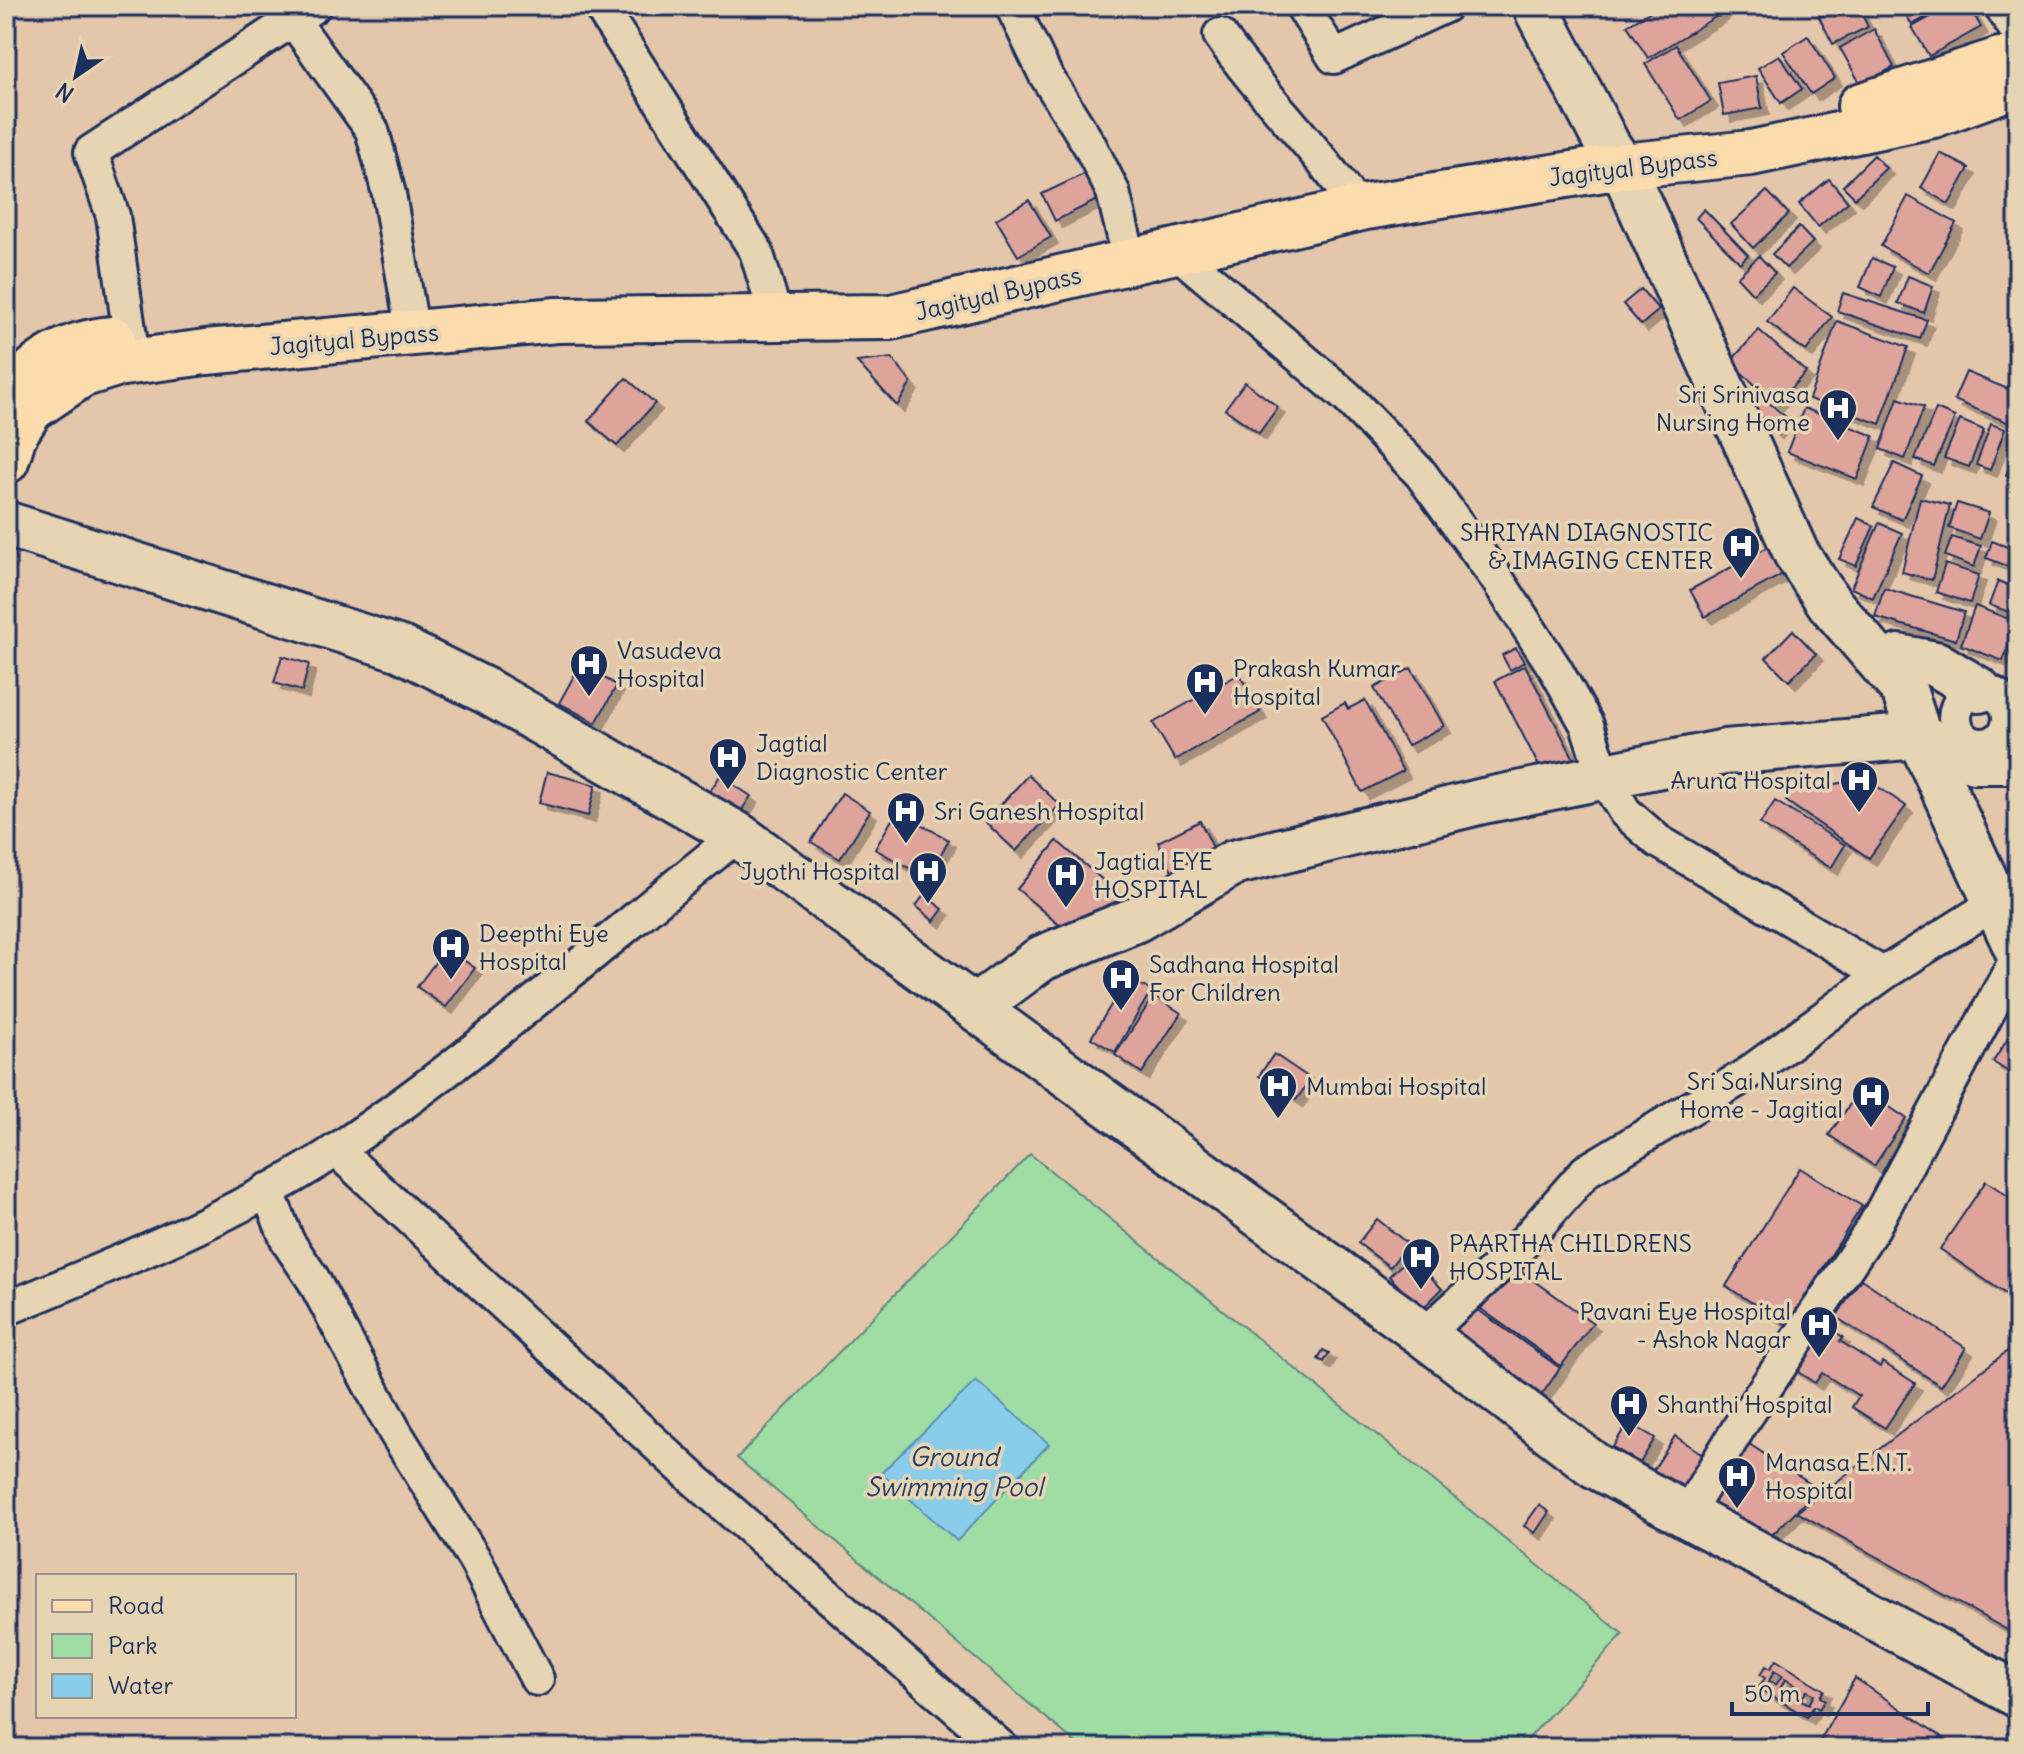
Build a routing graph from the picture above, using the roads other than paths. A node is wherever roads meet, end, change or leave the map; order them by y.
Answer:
1 (600, 6) edge
2 (1012, 6) edge
3 (1302, 6) edge
4 (1445, 6) edge
5 (1535, 6) edge
6 (2001, 6) edge
7 (296, 11) edge
8 (2018, 33) edge
9 (1220, 35) dead end
10 (2018, 55) edge
11 (2018, 84) edge
12 (1615, 156) junction
13 (1346, 192) junction
14 (1125, 241) junction
15 (1176, 251) junction
16 (770, 297) junction
17 (409, 311) junction
18 (130, 337) junction
19 (6, 402) edge
20 (6, 461) edge
21 (6, 524) edge
22 (1889, 672) junction
23 (1979, 690) joint
24 (1919, 736) junction
25 (1971, 751) junction
26 (2018, 761) edge
27 (1604, 777) junction
28 (738, 835) junction
29 (1994, 904) junction
30 (2018, 953) edge
31 (1883, 974) junction
32 (976, 1007) junction
33 (336, 1150) junction
34 (267, 1190) junction
35 (6, 1309) edge
36 (1424, 1335) junction
37 (1685, 1517) junction
38 (537, 1679) dead end
39 (2018, 1695) edge
40 (1002, 1748) edge

1 - 16 street
2 - 14 street
3 - 4 street
5 - 12 main road
6 - 8 street
7 - 17 street
7 - 18 street
9 - 13 street
10 - 12 main road, Jagityal Bypass
11 - 12 main road, Jagityal Bypass
12 - 13 main road, Jagityal Bypass
12 - 15 main road, Jagityal Bypass
12 - 22 main road
13 - 14 main road, Jagityal Bypass
14 - 16 main road, Jagityal Bypass
15 - 20 main road, Jagityal Bypass
15 - 27 street
16 - 17 main road, Jagityal Bypass
17 - 18 main road, Jagityal Bypass
18 - 19 main road, Jagityal Bypass
21 - 28 main road
22 - 23 main road
22 - 24 main road
23 - 25 street
24 - 25 main road
24 - 27 main road
24 - 29 main road
25 - 26 main road
27 - 31 street
27 - 32 main road
28 - 32 main road
28 - 33 street
29 - 30 main road
29 - 31 street
30 - 37 street
31 - 36 street
32 - 36 main road
33 - 34 street
33 - 40 street
34 - 35 street
34 - 38 street
36 - 37 main road
37 - 39 main road

